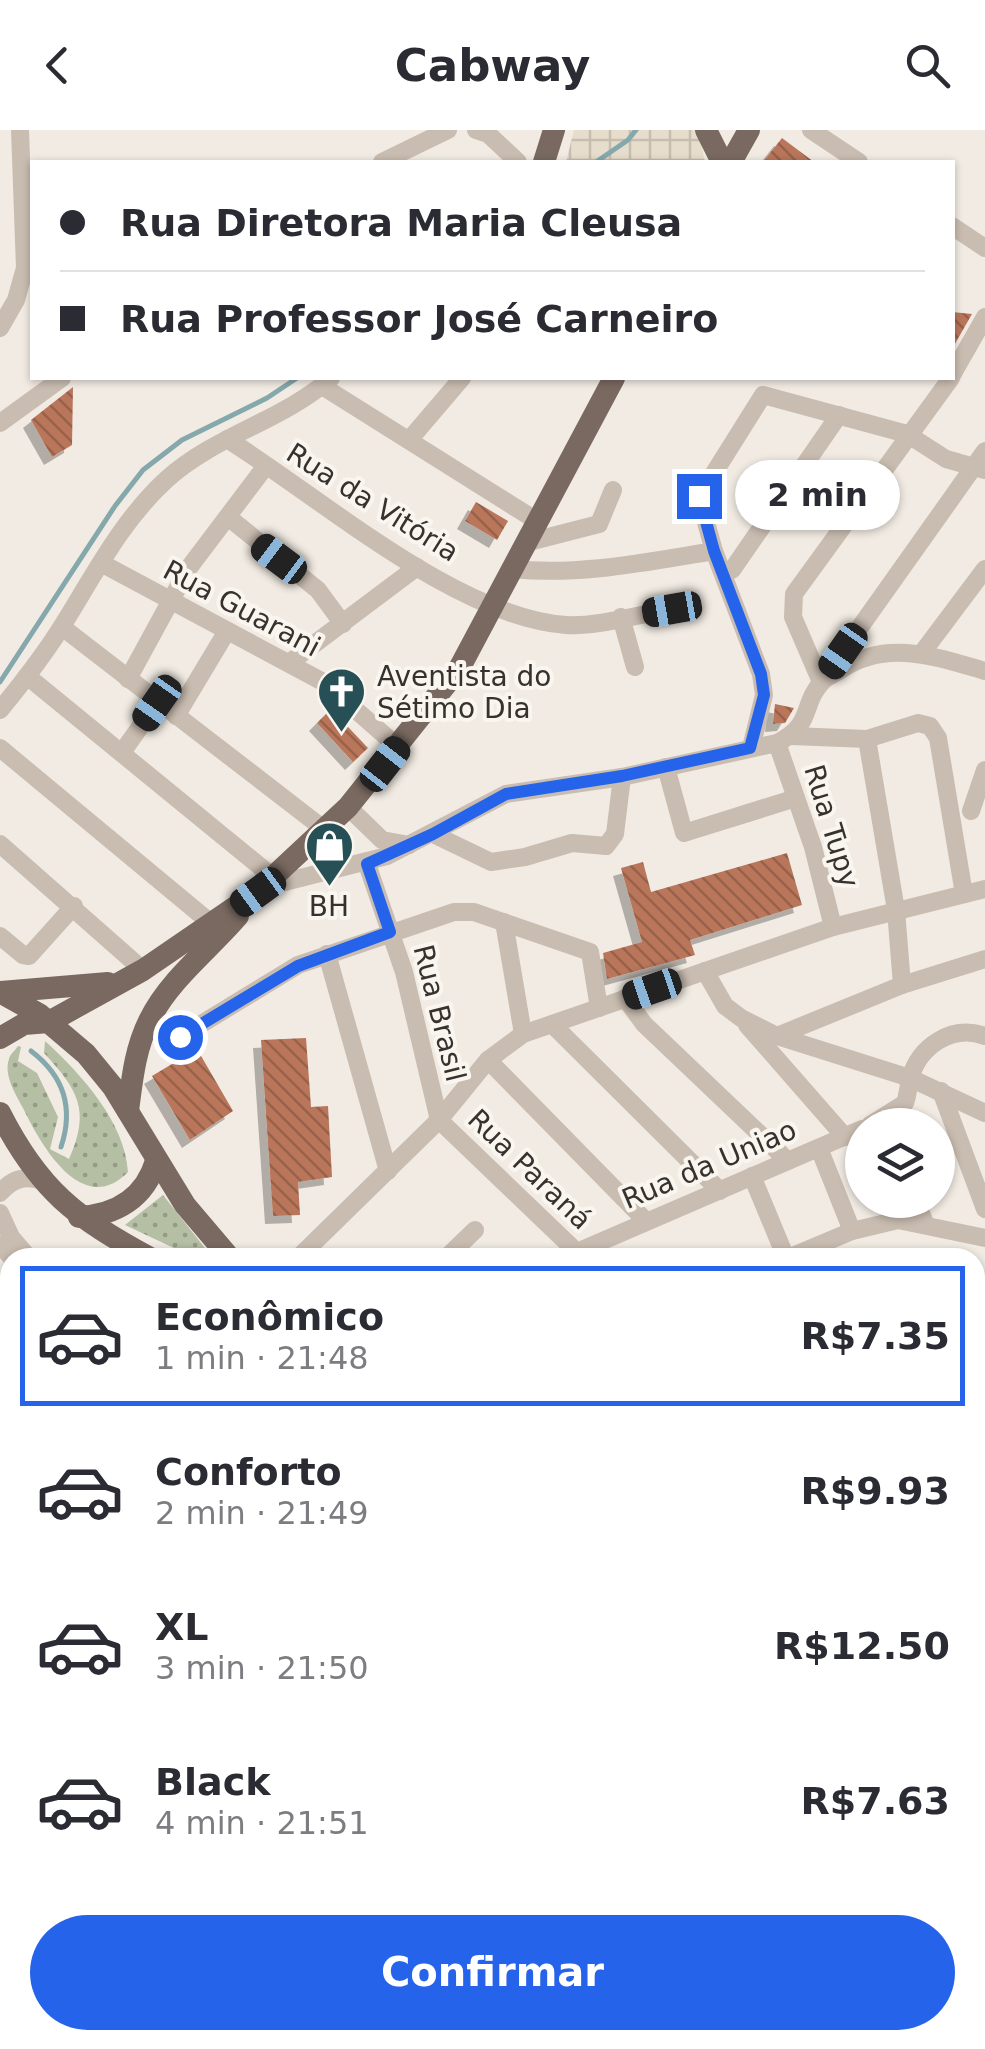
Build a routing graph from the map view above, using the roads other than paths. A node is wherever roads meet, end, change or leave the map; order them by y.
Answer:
1 (20, 130) edge
2 (448, 130) edge
3 (476, 130) edge
4 (554, 130) edge
5 (706, 130) edge
6 (749, 130) edge
7 (811, 130) edge
8 (386, 160) edge
9 (516, 160) edge
10 (545, 160) edge
11 (721, 160) edge
12 (732, 160) edge
13 (856, 160) edge
14 (955, 228) edge
15 (985, 248) edge
16 (985, 317) edge
17 (0, 328) edge
18 (979, 346) edge
19 (955, 373) edge
20 (59, 380) edge
21 (460, 380) edge
22 (613, 380) edge
23 (949, 380) edge
24 (326, 382) edge
25 (839, 415) junction
26 (0, 422) edge
27 (908, 434) junction
28 (228, 439) junction
29 (410, 439) junction
30 (981, 462) edge
31 (265, 467) junction
32 (613, 490) dead end
33 (228, 517) junction
34 (536, 520) junction
35 (525, 543) junction
36 (714, 551) junction
37 (101, 563) junction
38 (416, 568) junction
39 (512, 569) junction
40 (985, 569) edge
41 (723, 572) junction
42 (168, 601) junction
43 (492, 605) junction
44 (672, 609) dead end
45 (621, 617) junction
46 (343, 624) junction
47 (62, 627) junction
48 (227, 631) junction
49 (922, 652) junction
50 (288, 663) junction
51 (635, 667) dead end
52 (985, 671) edge
53 (27, 676) junction
54 (128, 679) junction
55 (821, 682) junction
56 (157, 703) junction
57 (0, 710) edge
58 (176, 716) junction
59 (785, 739) junction
60 (867, 739) junction
61 (398, 747) junction
62 (0, 748) edge
63 (750, 748) junction
64 (123, 751) junction
65 (666, 767) junction
66 (985, 770) edge
67 (622, 776) junction
68 (796, 798) junction
69 (348, 807) junction
70 (978, 809) edge
71 (949, 817) junction
72 (366, 826) junction
73 (433, 834) junction
74 (316, 838) junction
75 (0, 844) edge
76 (410, 845) junction
77 (367, 864) junction
78 (336, 872) junction
79 (264, 886) junction
80 (985, 889) edge
81 (964, 894) junction
82 (74, 906) junction
83 (896, 910) junction
84 (504, 922) junction
85 (212, 924) junction
86 (833, 926) junction
87 (390, 932) junction
88 (0, 936) edge
89 (327, 954) junction
90 (985, 959) edge
91 (705, 971) junction
92 (134, 974) junction
93 (902, 985) junction
94 (0, 992) edge
95 (625, 998) junction
96 (599, 1008) junction
97 (740, 1018) junction
98 (49, 1022) junction
99 (552, 1024) junction
100 (523, 1034) junction
101 (777, 1036) junction
102 (985, 1036) edge
103 (0, 1038) edge
104 (164, 1043) dead end
105 (488, 1060) junction
106 (910, 1078) junction
107 (941, 1092) junction
108 (899, 1108) edge
109 (128, 1112) junction
110 (985, 1113) edge
111 (439, 1120) junction
112 (845, 1124) edge
113 (2, 1125) edge
114 (845, 1137) edge
115 (819, 1148) junction
116 (156, 1162) junction
117 (788, 1162) junction
118 (388, 1170) junction
119 (752, 1176) junction
120 (42, 1181) junction
121 (720, 1190) junction
122 (0, 1193) edge
123 (985, 1209) edge
124 (0, 1213) edge
125 (79, 1217) junction
126 (923, 1218) edge
127 (645, 1220) junction
128 (925, 1223) junction
129 (475, 1230) dead end
130 (852, 1231) junction
131 (985, 1238) edge
132 (20, 1248) edge
133 (133, 1248) edge
134 (222, 1248) edge
135 (314, 1248) edge
136 (456, 1248) edge
137 (574, 1248) edge
138 (591, 1248) edge
139 (783, 1248) edge
140 (811, 1248) edge

1 - 17 street
2 - 8 street
3 - 9 street
4 - 10 main road
5 - 11 main road
6 - 12 main road
7 - 13 street
14 - 15 street
16 - 18 street
18 - 19 street
20 - 26 street
21 - 29 street
22 - 34 main road
23 - 27 street
24 - 28 street
24 - 29 street
25 - 27 street
25 - 36 street
25 - 41 street
27 - 30 street
27 - 55 street
28 - 31 street, Rua da Vitória
28 - 37 street
29 - 34 street
30 - 55 street
31 - 33 street
31 - 38 street, Rua da Vitória
32 - 35 street
33 - 42 street
33 - 46 street
34 - 35 main road
35 - 39 main road
36 - 39 street
36 - 41 street
37 - 42 street, Rua Guarani
37 - 47 street
38 - 43 street, Rua da Vitória
38 - 46 street
39 - 43 main road
40 - 49 street
41 - 63 street
42 - 48 street, Rua Guarani
42 - 54 street
43 - 45 street, Rua da Vitória
43 - 61 main road
44 - 45 street, Rua da Vitória
45 - 51 street
46 - 50 street
47 - 53 street
47 - 54 street
48 - 50 street, Rua Guarani
48 - 58 street
49 - 52 street
49 - 55 street
50 - 61 street, Rua Guarani
53 - 57 street
53 - 64 street
54 - 56 street
55 - 59 street
56 - 58 street
56 - 64 street
58 - 74 street
59 - 60 street
59 - 63 street
59 - 68 street, Rua Tupy
60 - 71 street
60 - 83 street
61 - 69 main road
62 - 85 street
63 - 65 street
64 - 79 street
65 - 67 street
65 - 68 street
66 - 70 street
67 - 73 street
67 - 73 street
68 - 86 street, Rua Tupy
69 - 72 street
69 - 74 main road
70 - 71 street
71 - 81 street
72 - 76 street
72 - 78 street
73 - 76 street
74 - 78 street
74 - 79 main road
75 - 82 street
76 - 77 street
77 - 78 street
77 - 87 street, Rua Brasil
78 - 79 street
79 - 85 main road
79 - 109 main road
80 - 81 street
81 - 83 street
82 - 88 street
82 - 92 street
83 - 86 street
83 - 93 street
84 - 87 street
84 - 96 street
84 - 100 street
85 - 92 main road
86 - 91 street
87 - 89 street
87 - 111 street, Rua Brasil
89 - 104 street
89 - 118 street
90 - 93 street
91 - 95 street
91 - 97 street
92 - 94 main road
92 - 98 main road
93 - 101 street
94 - 98 main road
95 - 96 street
95 - 117 street
96 - 99 street
97 - 101 street
97 - 112 street
98 - 103 main road
98 - 109 main road
99 - 100 street
99 - 121 street
100 - 105 street
101 - 106 street
102 - 106 street
105 - 111 street
105 - 127 street
106 - 107 street
106 - 108 street
107 - 110 street
107 - 123 street
109 - 116 main road
111 - 118 street
111 - 137 street, Rua Paraná
113 - 120 main road
114 - 115 street, Rua da Uniao
115 - 117 street, Rua da Uniao
115 - 130 street
116 - 125 main road
116 - 134 main road
117 - 119 street, Rua da Uniao
118 - 135 street
119 - 121 street, Rua da Uniao
119 - 139 street
120 - 122 street
120 - 125 main road
121 - 127 street, Rua da Uniao
124 - 132 street
125 - 133 main road
126 - 128 street
127 - 138 street, Rua da Uniao
128 - 130 street
128 - 131 street
129 - 136 street
130 - 140 street

